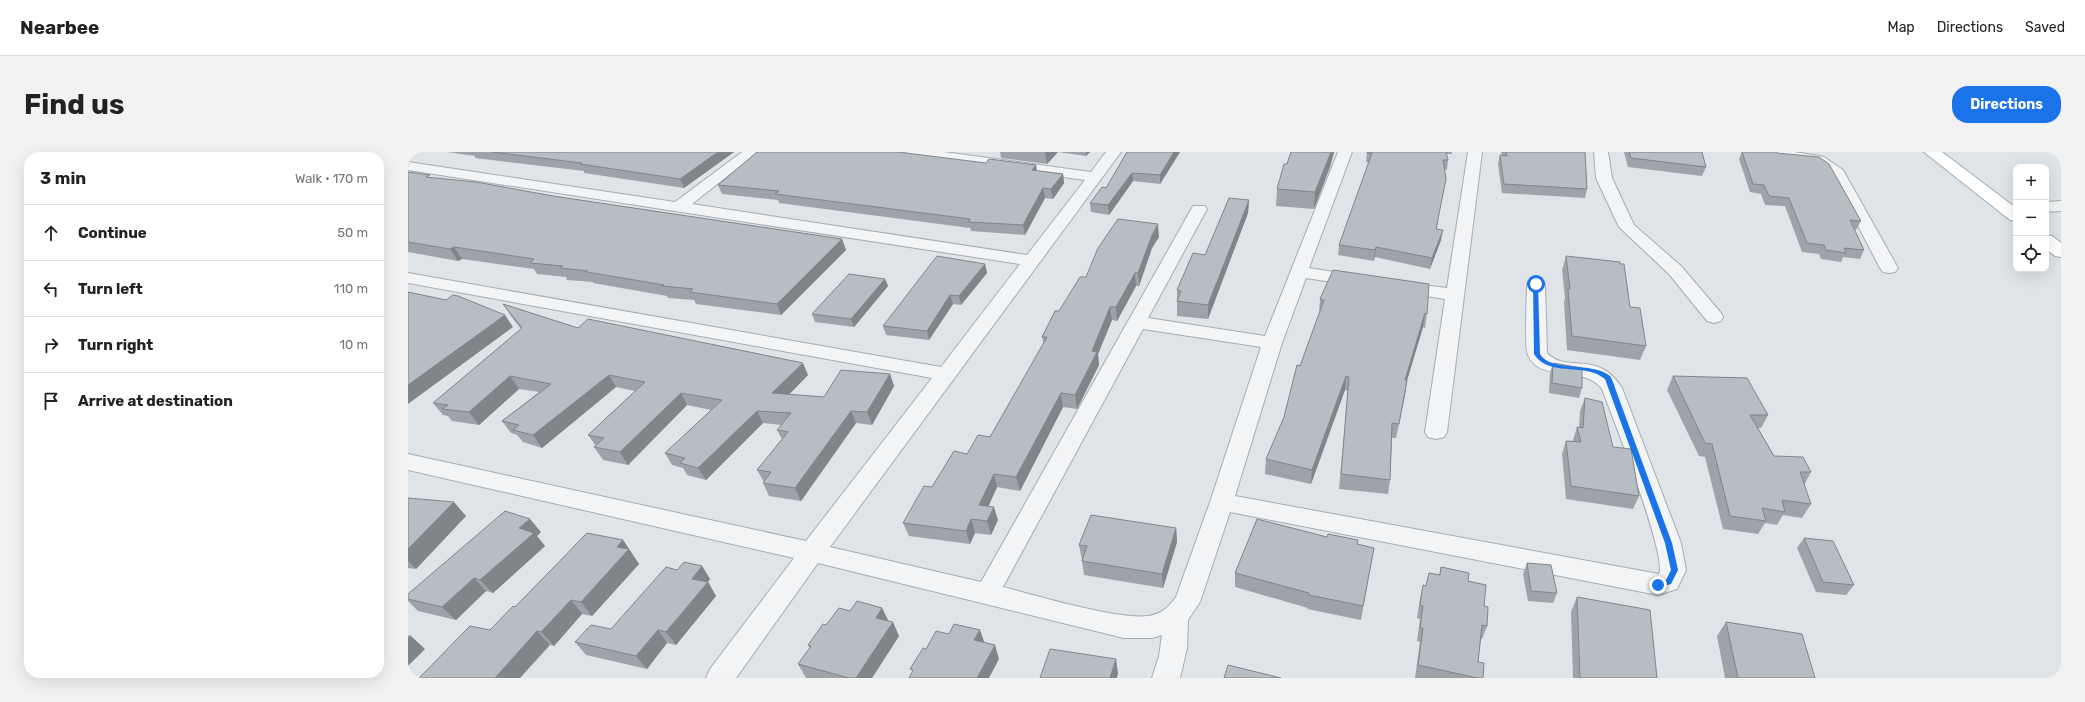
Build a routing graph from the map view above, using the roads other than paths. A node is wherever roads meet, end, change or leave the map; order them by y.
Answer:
1 (751, 152) edge
2 (912, 152) edge
3 (1114, 152) edge
4 (1345, 152) edge
5 (1475, 152) edge
6 (1601, 152) edge
7 (1764, 152) edge
8 (1932, 152) edge
9 (408, 166) edge
10 (1095, 177) junction
11 (2061, 206) edge
12 (678, 207) junction
13 (2049, 207) edge
14 (1199, 209) dead end
15 (2012, 211) edge
16 (2049, 242) edge
17 (2061, 252) edge
18 (1032, 261) junction
19 (1889, 268) dead end
20 (1299, 272) junction
21 (408, 278) edge
22 (1536, 284) dead end
23 (1455, 295) junction
24 (1714, 317) dead end
25 (1137, 322) junction
26 (1272, 343) junction
27 (946, 374) junction
28 (1436, 432) dead end
29 (408, 462) edge
30 (1222, 502) junction
31 (812, 552) junction
32 (987, 594) junction
33 (1175, 618) junction
34 (720, 678) edge
35 (1166, 678) edge

1 - 12 street
2 - 10 street
3 - 10 street
4 - 20 street
5 - 23 street
6 - 24 street
7 - 19 street
8 - 15 main road
9 - 12 street
10 - 18 street
11 - 13 street
12 - 18 street
14 - 25 street
16 - 17 main road
18 - 27 street
20 - 23 street
20 - 26 street
21 - 27 street
22 - 30 street
23 - 28 street
25 - 26 street
25 - 32 street
26 - 30 street
27 - 31 street
29 - 31 street
30 - 33 street
31 - 32 street
31 - 34 street
32 - 33 street
33 - 35 street

